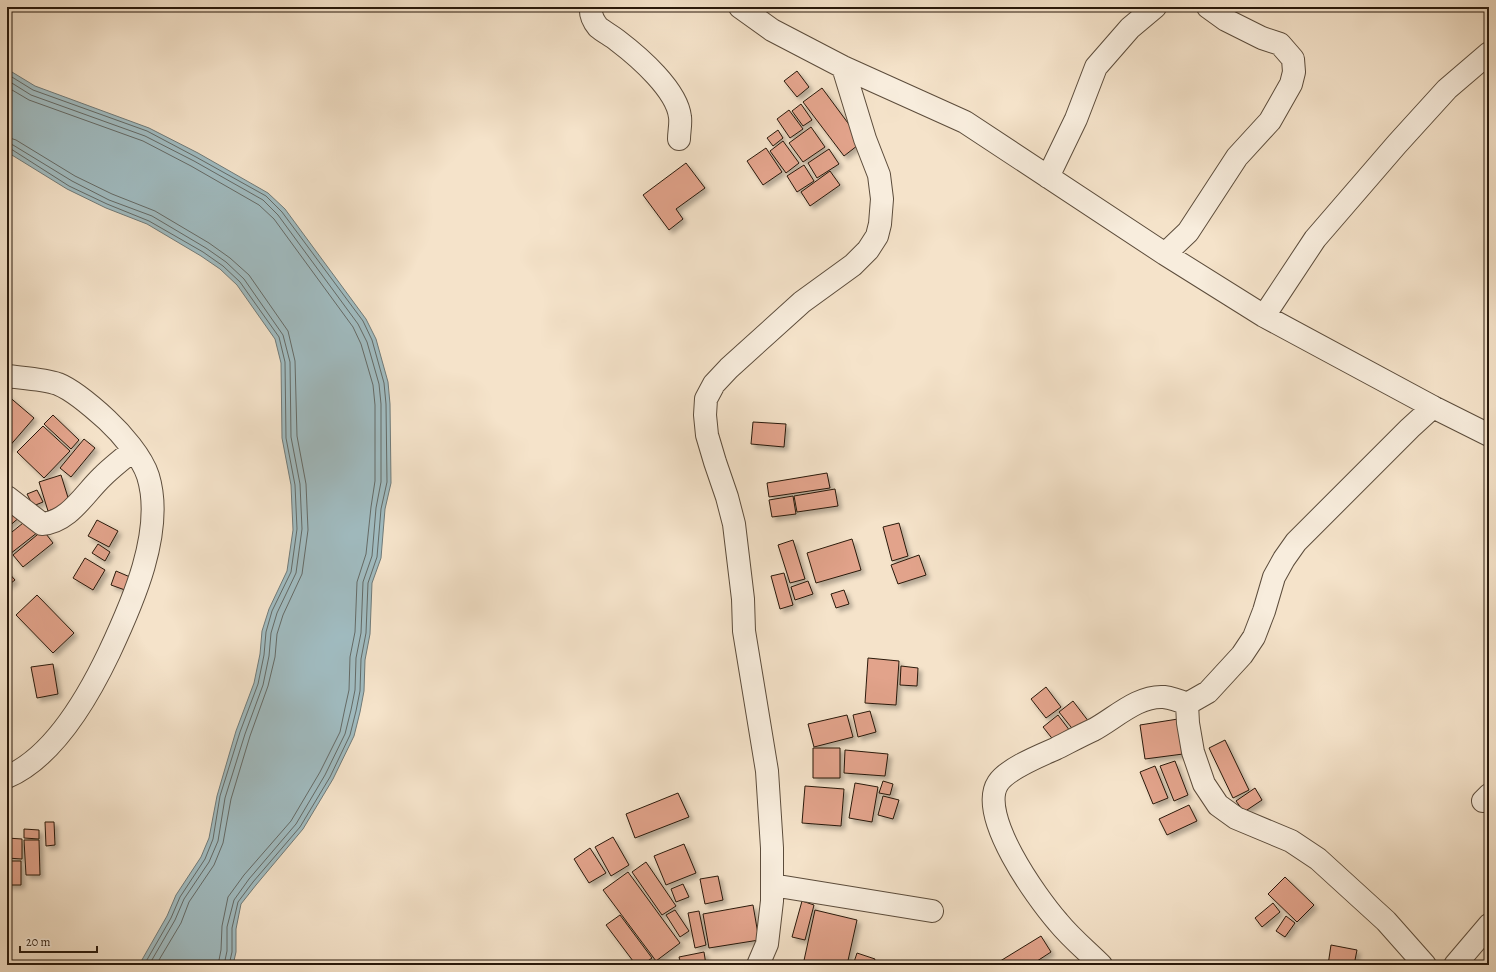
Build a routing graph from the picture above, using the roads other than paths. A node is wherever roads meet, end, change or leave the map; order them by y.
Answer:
1 (591, 7) edge
2 (740, 7) edge
3 (1155, 7) edge
4 (1208, 7) edge
5 (1489, 53) edge
6 (843, 67) junction
7 (679, 139) dead end
8 (1048, 176) junction
9 (1165, 254) junction
10 (1264, 316) junction
11 (7, 376) edge
12 (1433, 407) junction
13 (1489, 435) edge
14 (133, 450) junction
15 (7, 497) edge
16 (1187, 704) junction
17 (7, 777) edge
18 (772, 885) junction
19 (932, 911) dead end
20 (1489, 925) edge
21 (758, 965) edge
22 (1101, 965) edge
23 (1425, 965) edge
24 (1454, 965) edge

1 - 7 street
2 - 6 street
3 - 8 street
4 - 9 street
5 - 10 street
6 - 8 street
6 - 18 street
8 - 9 street
9 - 10 street
10 - 12 street
11 - 14 street
12 - 13 street
12 - 16 street
14 - 15 street
14 - 17 street
16 - 22 street
16 - 23 street
18 - 19 street
18 - 21 street
20 - 24 street

